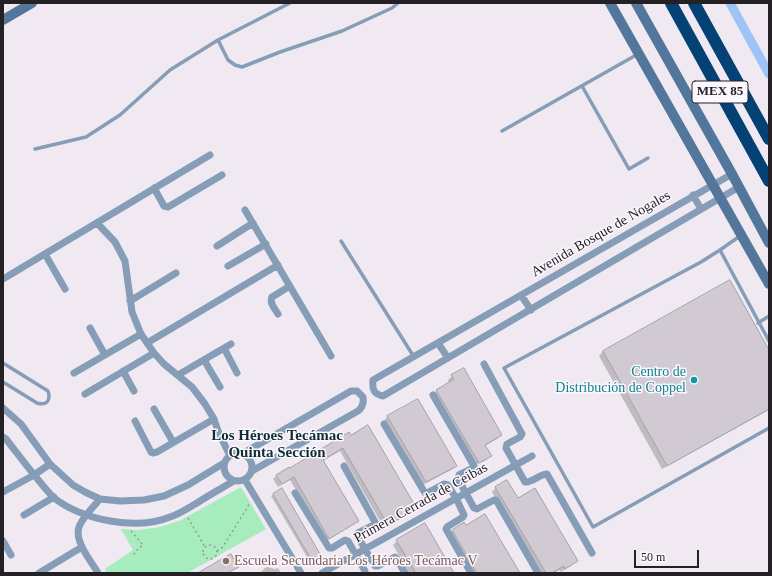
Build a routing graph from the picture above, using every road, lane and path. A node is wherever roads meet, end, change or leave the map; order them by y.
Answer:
1 (32, 3) edge
2 (290, 3) edge
3 (398, 3) edge
4 (610, 3) edge
5 (636, 3) edge
6 (671, 3) edge
7 (694, 3) edge
8 (3, 20) edge
9 (218, 40) junction
10 (639, 54) junction
11 (582, 86) junction
12 (502, 131) dead end
13 (769, 139) edge
14 (35, 150) dead end
15 (210, 155) dead end
16 (648, 158) dead end
17 (732, 174) junction
18 (222, 175) dead end
19 (769, 181) edge
20 (713, 184) junction
21 (739, 187) junction
22 (154, 188) junction
23 (693, 195) junction
24 (721, 198) junction
25 (701, 209) junction
26 (246, 210) dead end
27 (97, 223) junction
28 (253, 223) junction
29 (742, 235) junction
30 (341, 241) dead end
31 (769, 243) edge
32 (266, 244) junction
33 (217, 246) dead end
34 (720, 250) junction
35 (46, 254) junction
36 (278, 265) junction
37 (228, 266) dead end
38 (176, 273) dead end
39 (3, 279) edge
40 (769, 284) edge
41 (290, 286) junction
42 (65, 289) dead end
43 (521, 295) junction
44 (130, 301) junction
45 (531, 310) junction
46 (278, 314) dead end
47 (769, 316) edge
48 (758, 323) junction
49 (90, 328) dead end
50 (141, 334) junction
51 (769, 341) edge
52 (147, 343) junction
53 (438, 343) junction
54 (231, 344) dead end
55 (224, 348) junction
56 (154, 353) junction
57 (105, 355) junction
58 (331, 356) dead end
59 (414, 357) junction
60 (448, 358) junction
61 (204, 360) junction
62 (3, 363) edge
63 (484, 364) dead end
64 (123, 371) junction
65 (74, 373) dead end
66 (238, 373) dead end
67 (178, 375) junction
68 (3, 382) edge
69 (220, 387) dead end
70 (134, 391) dead end
71 (85, 394) dead end
72 (433, 395) dead end
73 (3, 408) edge
74 (154, 409) dead end
75 (214, 419) junction
76 (135, 421) dead end
77 (384, 424) dead end
78 (769, 428) edge
79 (3, 437) edge
80 (173, 442) junction
81 (242, 454) junction
82 (230, 456) junction
83 (532, 456) dead end
84 (224, 463) junction
85 (50, 464) junction
86 (344, 466) dead end
87 (515, 466) junction
88 (252, 471) junction
89 (34, 475) junction
90 (245, 480) junction
91 (234, 481) junction
92 (3, 492) edge
93 (295, 493) dead end
94 (466, 493) junction
95 (253, 494) junction
96 (54, 497) junction
97 (456, 498) junction
98 (100, 499) junction
99 (184, 511) junction
100 (24, 514) dead end
101 (87, 515) junction
102 (124, 522) junction
103 (3, 541) edge
104 (82, 547) junction
105 (205, 548) junction
106 (365, 549) junction
107 (217, 551) junction
108 (592, 553) dead end
109 (356, 554) junction
110 (11, 555) dead end
111 (133, 556) dead end
112 (39, 573) edge
113 (98, 573) edge
114 (301, 573) edge
115 (322, 573) edge
116 (365, 573) edge
117 (405, 573) edge
118 (472, 573) edge
119 (538, 573) edge

1 - 8 main road
2 - 9 lane
3 - 9 lane
4 - 10 main road
5 - 17 main road
6 - 19 highway, MEX 85
7 - 13 highway, MEX 85
9 - 14 lane
10 - 11 lane
10 - 20 main road
11 - 12 lane
11 - 16 lane
15 - 22 street
17 - 20 street, Avenida Bosque de Nogales
17 - 21 main road
18 - 22 street
20 - 23 street, Avenida Bosque de Nogales
20 - 24 main road
21 - 24 street, Avenida Bosque de Nogales
21 - 31 main road
22 - 27 street
23 - 25 street, Avenida Bosque de Nogales
23 - 43 street, Avenida Bosque de Nogales
24 - 25 street, Avenida Bosque de Nogales
24 - 29 main road
25 - 45 street, Avenida Bosque de Nogales
26 - 28 street
27 - 35 street
27 - 44 street
28 - 32 street
28 - 33 street
29 - 34 lane
29 - 40 main road
30 - 59 lane
32 - 36 street
32 - 37 street
34 - 48 lane
34 - 78 lane
35 - 39 street
35 - 42 street
36 - 41 street
36 - 52 street
38 - 44 street
41 - 46 street
41 - 58 street
43 - 45 street
43 - 53 street, Avenida Bosque de Nogales
44 - 50 street
45 - 60 street, Avenida Bosque de Nogales
47 - 48 lane
48 - 51 lane
49 - 57 street
50 - 52 street
50 - 57 street
52 - 56 street
53 - 59 street, Avenida Bosque de Nogales
53 - 60 street
54 - 55 street
55 - 61 street
55 - 66 street
56 - 64 street
56 - 67 street
57 - 65 street
59 - 60 street, Avenida Bosque de Nogales
61 - 67 street
61 - 69 street
62 - 68 lane
63 - 87 street
64 - 70 street
64 - 71 street
67 - 75 street
72 - 94 street
73 - 85 street
74 - 80 street
75 - 80 street
75 - 82 street
76 - 80 street
77 - 97 street
79 - 89 street
81 - 82 street
81 - 88 street
81 - 88 street
82 - 84 street
83 - 87 street, Primera Cerrada de Ceibas
84 - 91 street
84 - 98 street
85 - 89 street
85 - 98 street
86 - 106 street
87 - 94 street, Primera Cerrada de Ceibas
87 - 108 street
88 - 90 street
89 - 92 street
89 - 96 street
90 - 91 street
90 - 95 street
91 - 99 street
93 - 109 street
94 - 97 street, Primera Cerrada de Ceibas
94 - 119 street
95 - 107 path
95 - 114 street
96 - 100 street
96 - 101 street
97 - 106 street, Primera Cerrada de Ceibas
97 - 118 street
98 - 101 street
99 - 102 street
99 - 105 path
101 - 102 street
101 - 104 street
102 - 111 path
103 - 110 street
104 - 112 street
104 - 113 street
105 - 107 path
105 - 107 path
106 - 109 street, Primera Cerrada de Ceibas
106 - 117 street
109 - 115 street, Primera Cerrada de Ceibas
109 - 116 street

